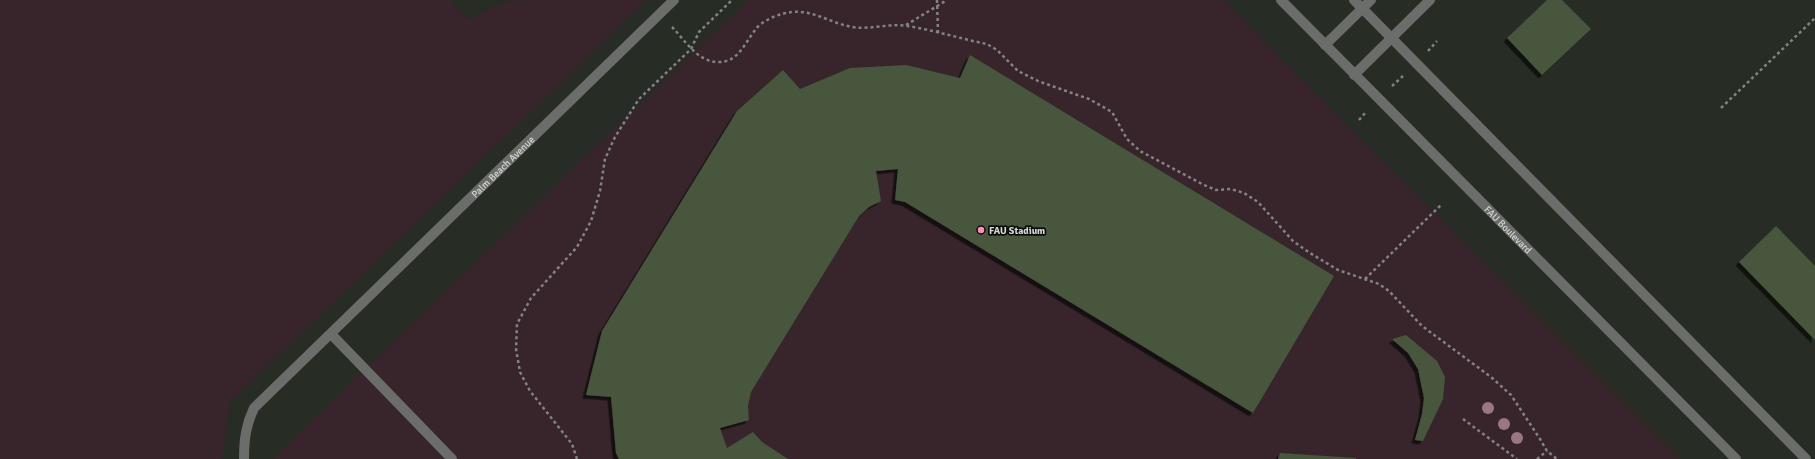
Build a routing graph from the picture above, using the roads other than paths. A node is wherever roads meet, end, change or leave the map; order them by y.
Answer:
1 (674, 0) edge
2 (1281, 0) edge
3 (1354, 0) edge
4 (1370, 0) edge
5 (1430, 0) edge
6 (1362, 8) junction
7 (1391, 38) junction
8 (1325, 45) junction
9 (1354, 74) junction
10 (332, 334) junction
11 (244, 459) edge
12 (452, 459) edge
13 (1736, 459) edge
14 (1806, 459) edge

1 - 10 street, Palm Beach Avenue
2 - 8 street, FAU Boulevard
3 - 6 street
4 - 6 street
5 - 7 street
6 - 7 street
6 - 8 street
7 - 9 street
7 - 14 street
8 - 9 street, FAU Boulevard
9 - 13 street, FAU Boulevard
10 - 11 street, Palm Beach Avenue
10 - 12 street

